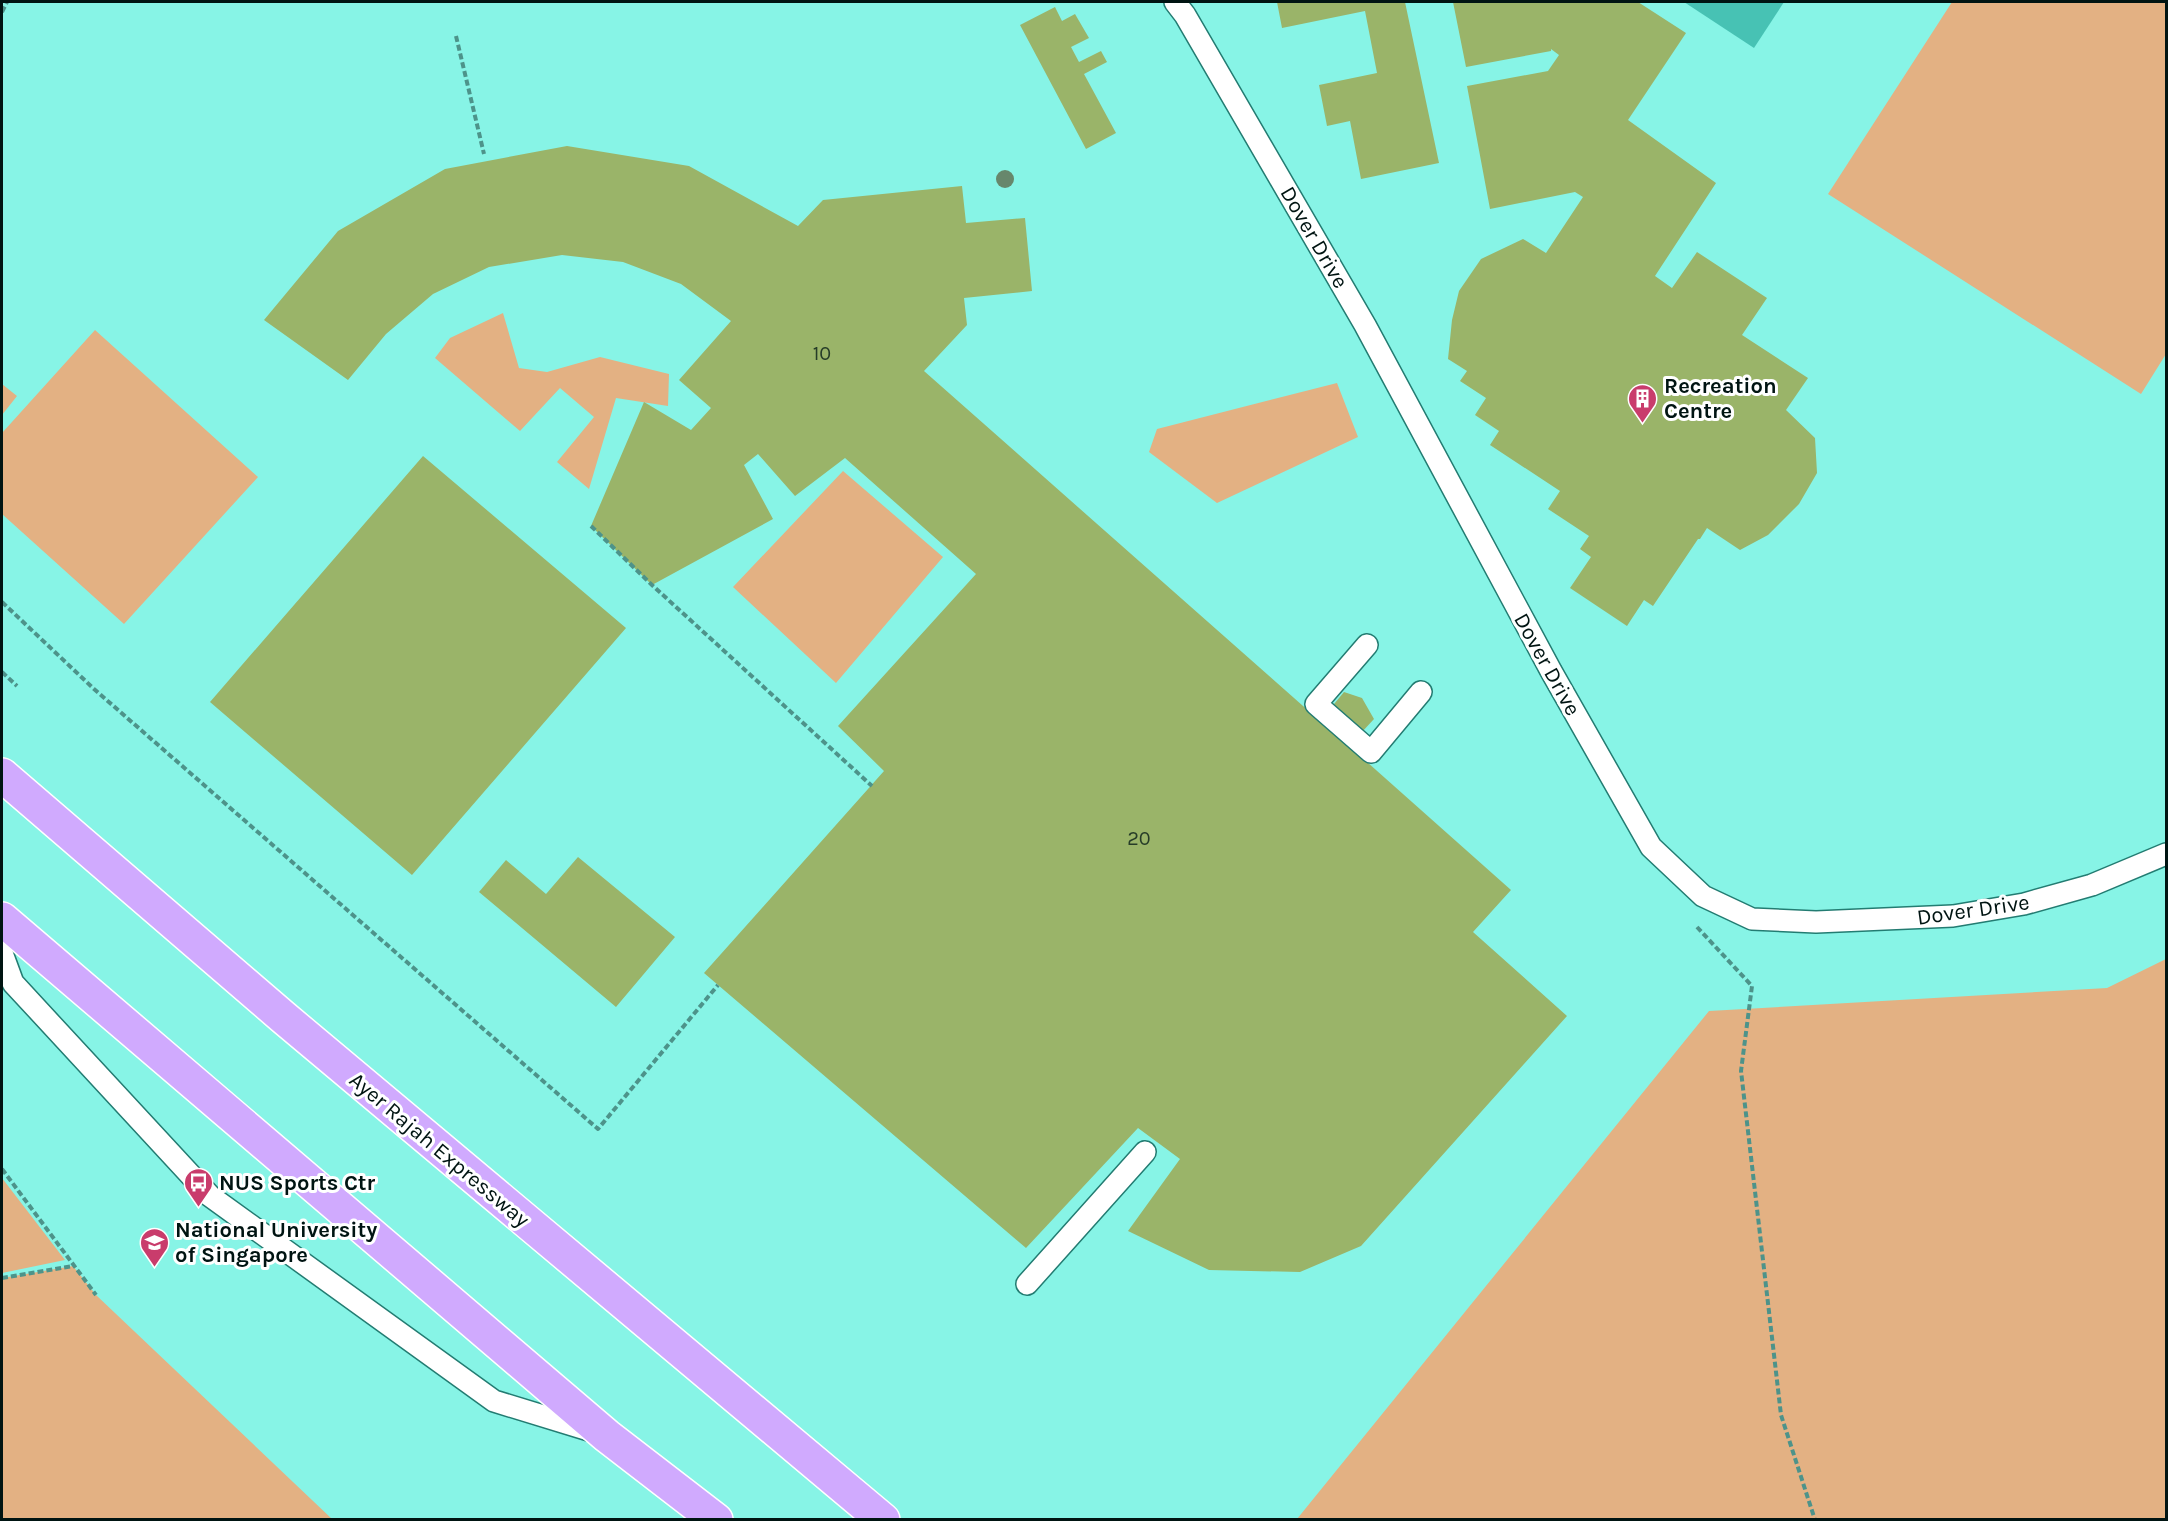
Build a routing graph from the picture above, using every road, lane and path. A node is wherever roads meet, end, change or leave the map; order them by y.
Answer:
1 (7, 2) edge
2 (1175, 2) edge
3 (2, 12) edge
4 (456, 36) dead end
5 (484, 154) dead end
6 (591, 526) dead end
7 (2, 602) edge
8 (1367, 645) dead end
9 (2, 672) edge
10 (17, 686) dead end
11 (1421, 692) dead end
12 (2, 775) edge
13 (872, 786) dead end
14 (2166, 854) edge
15 (2, 919) edge
16 (2, 953) edge
17 (718, 985) dead end
18 (1752, 986) dead end
19 (1146, 1152) dead end
20 (2, 1168) edge
21 (73, 1266) dead end
22 (2, 1278) edge
23 (1027, 1284) dead end
24 (96, 1295) dead end
25 (607, 1436) junction
26 (716, 1520) edge
27 (882, 1520) edge
28 (1815, 1520) edge

1 - 3 path
2 - 14 lane, Dover Drive
4 - 5 path
6 - 13 path
7 - 17 path
8 - 11 lane
9 - 10 path
12 - 27 highway, Ayer Rajah Expressway
15 - 25 highway
16 - 25 lane
18 - 28 path
19 - 23 lane
20 - 24 path
21 - 22 path
25 - 26 highway

